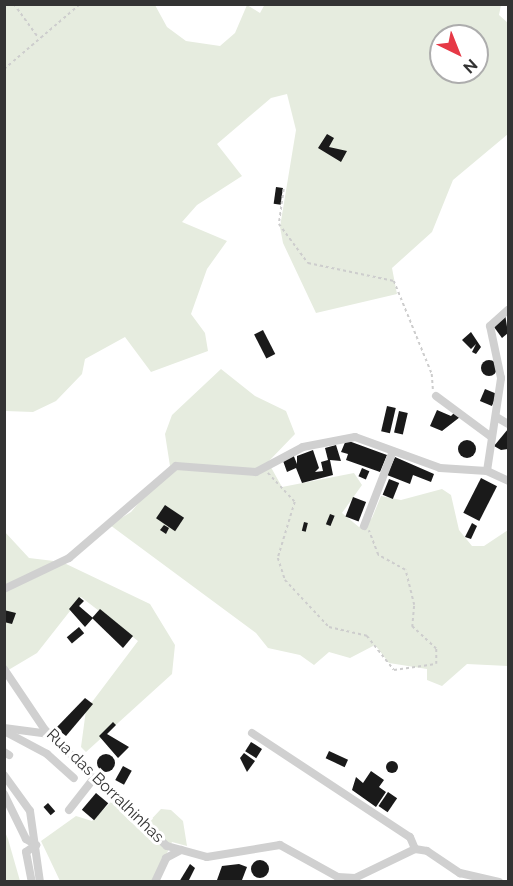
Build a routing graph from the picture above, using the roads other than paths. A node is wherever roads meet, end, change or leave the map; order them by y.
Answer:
1 (508, 310) edge
2 (436, 396) road end
3 (498, 418) junction
4 (508, 424) edge
5 (490, 436) junction
6 (393, 451) junction
7 (488, 471) junction
8 (508, 481) edge
9 (364, 526) road end
10 (4, 589) edge
11 (4, 669) edge
12 (4, 729) edge
13 (252, 732) dead end
14 (50, 735) junction
15 (4, 775) edge
16 (74, 778) dead end
17 (94, 778) junction
18 (4, 794) edge
19 (69, 810) dead end
20 (36, 846) junction
21 (415, 849) junction
22 (182, 850) junction
23 (32, 882) edge
24 (40, 882) edge
25 (155, 882) edge
26 (499, 882) edge

1 - 3 street
2 - 5 street
3 - 4 street
3 - 5 street
5 - 7 street
6 - 7 street
6 - 9 street
6 - 10 street
7 - 8 street
11 - 14 street, Rua das Borralhinhas
12 - 14 street
12 - 16 street
13 - 21 street
14 - 17 street, Rua das Borralhinhas
15 - 20 street
17 - 19 street
17 - 22 street, Rua das Borralhinhas
18 - 20 street
20 - 23 street
20 - 24 street
21 - 22 street, Rua das Borralhinhas
21 - 26 street
22 - 25 street

